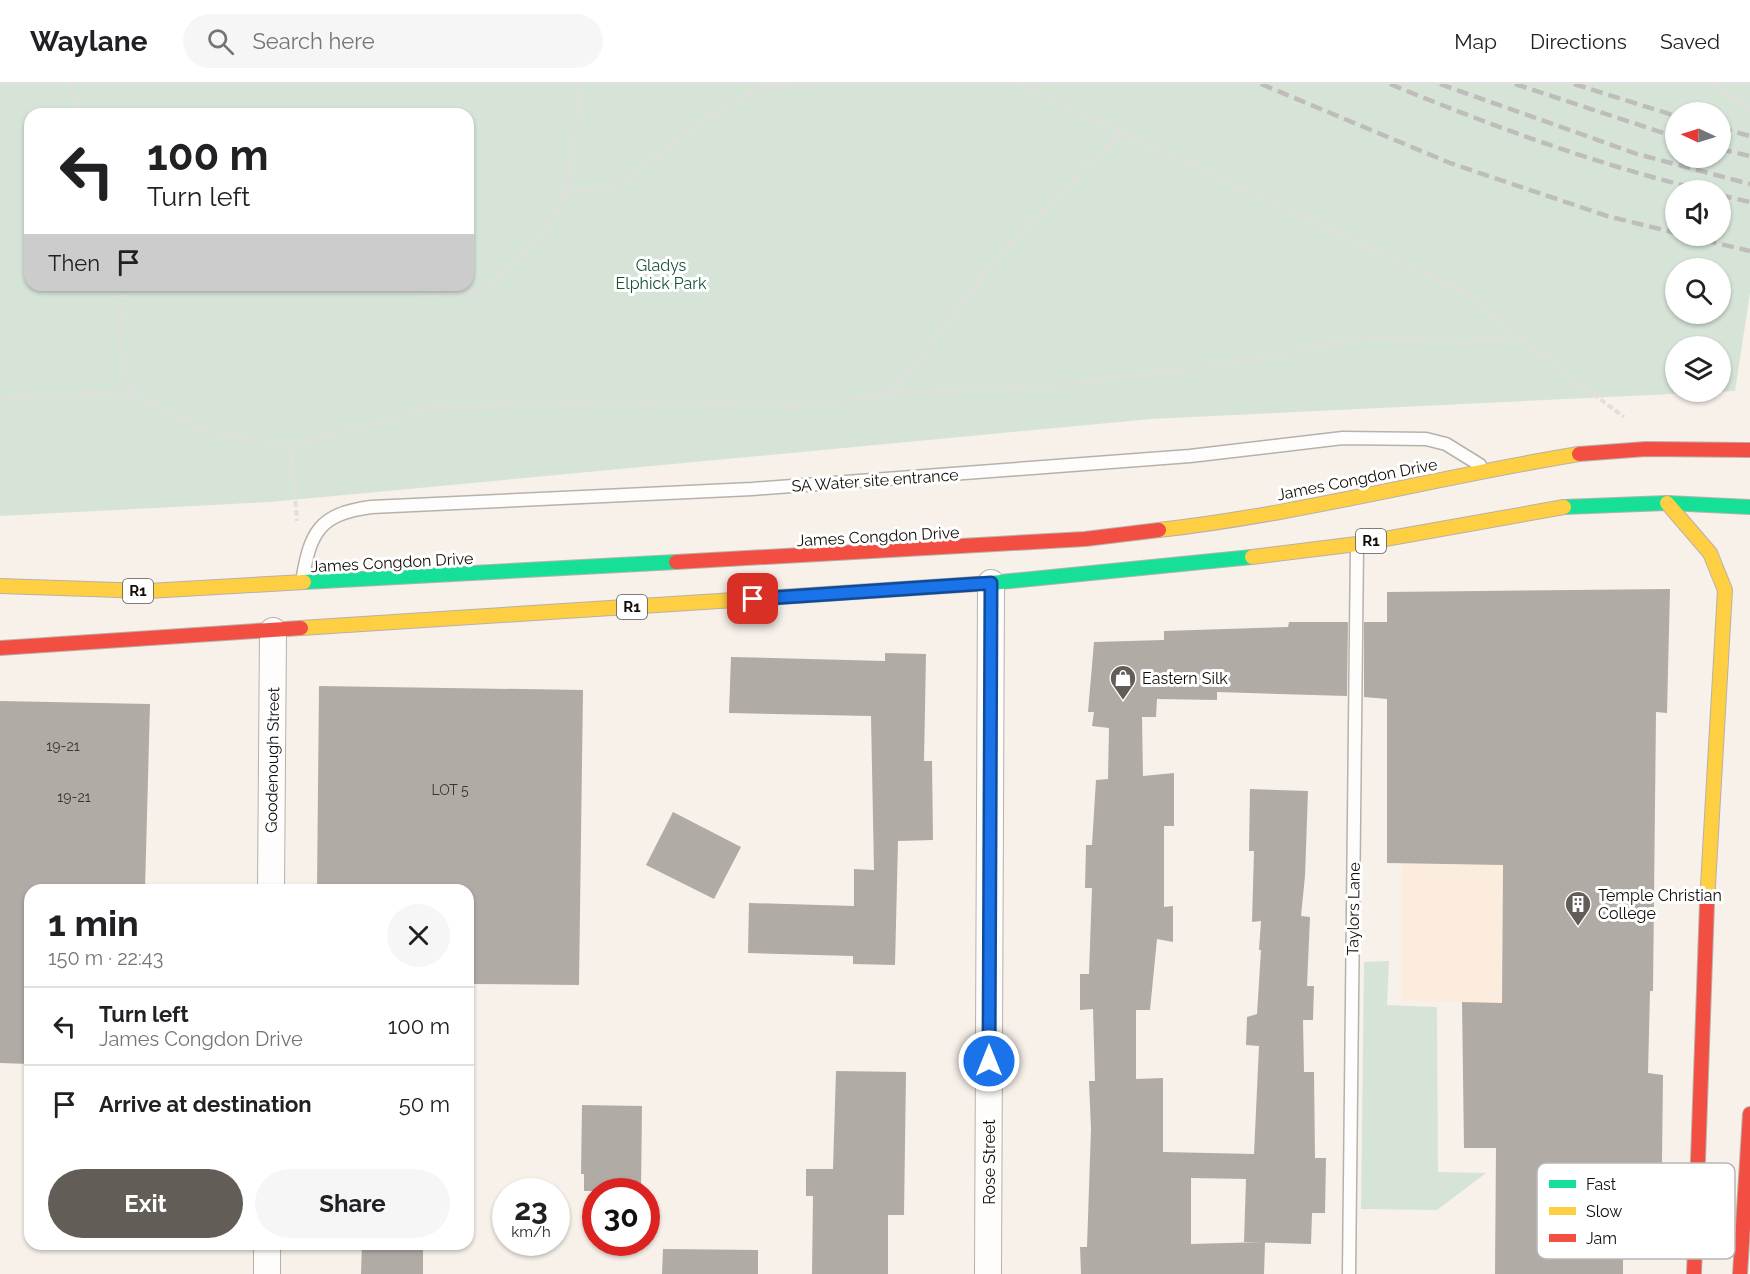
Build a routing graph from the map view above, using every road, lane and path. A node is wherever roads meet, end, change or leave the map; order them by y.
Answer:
1 (69, 84) edge
2 (580, 84) edge
3 (818, 84) edge
4 (1018, 84) edge
5 (1716, 84) edge
6 (78, 108) edge
7 (1750, 108) edge
8 (1121, 132) junction
9 (566, 192) junction
10 (122, 291) edge
11 (408, 291) edge
12 (1519, 338) junction
13 (892, 393) junction
14 (131, 394) junction
15 (0, 400) edge
16 (1627, 419) dead end
17 (291, 447) junction
18 (1646, 449) junction
19 (1750, 450) edge
20 (1738, 465) dead end
21 (1488, 469) junction
22 (1667, 503) junction
23 (1750, 507) edge
24 (297, 526) dead end
25 (1357, 544) junction
26 (991, 562) junction
27 (275, 582) junction
28 (302, 583) junction
29 (0, 586) edge
30 (274, 615) junction
31 (0, 648) edge
32 (271, 884) edge
33 (1750, 1114) edge
34 (1698, 1163) edge
35 (267, 1250) edge
36 (1695, 1259) edge
37 (267, 1274) edge
38 (988, 1274) edge
39 (1349, 1274) edge
40 (1694, 1274) edge
41 (1740, 1274) edge

1 - 6 path
2 - 9 path
3 - 9 path
4 - 8 path
5 - 7 path
8 - 12 path
8 - 13 path
9 - 11 path
10 - 14 path
12 - 13 path
12 - 16 path
13 - 17 path
14 - 15 path
14 - 17 path
17 - 24 path
18 - 19 main road, James Congdon Drive / R1
18 - 20 main road
18 - 21 main road, James Congdon Drive / R1
21 - 26 main road, James Congdon Drive / R1
21 - 28 lane, SA Water site entrance
22 - 23 main road, James Congdon Drive / R1
22 - 25 main road, James Congdon Drive / R1
22 - 34 main road
25 - 26 main road, James Congdon Drive / R1
25 - 39 lane, Taylors Lane
26 - 28 main road, James Congdon Drive / R1
26 - 30 main road, James Congdon Drive / R1
26 - 38 street, Rose Street
27 - 28 main road, James Congdon Drive / R1
27 - 29 main road, James Congdon Drive / R1
27 - 30 main road
30 - 31 main road, James Congdon Drive / R1
30 - 32 street, Goodenough Street
33 - 41 main road
35 - 37 street
36 - 40 main road

